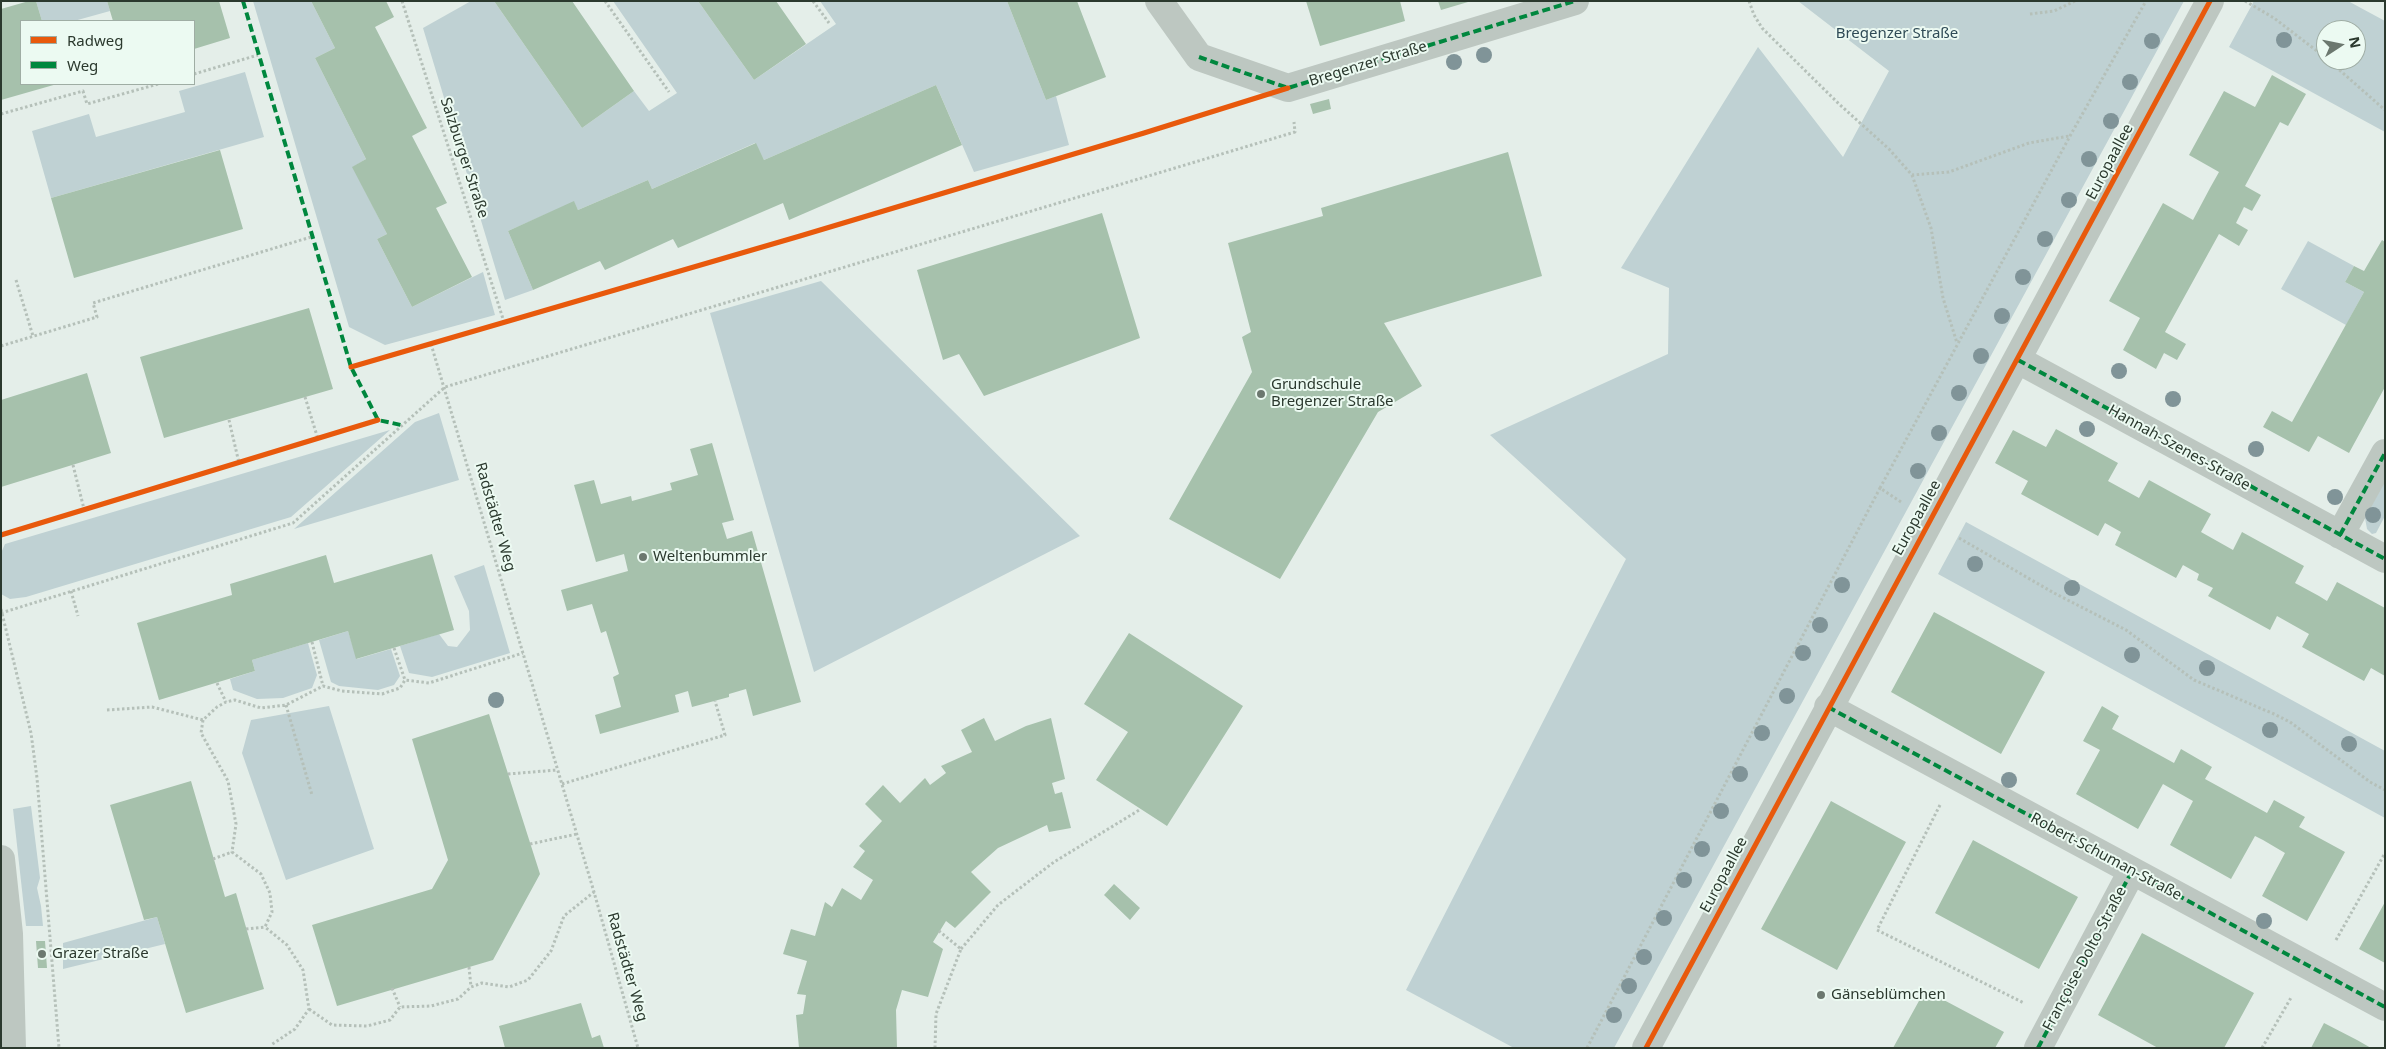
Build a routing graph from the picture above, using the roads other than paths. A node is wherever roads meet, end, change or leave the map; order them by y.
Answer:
1 (1159, 1) edge
2 (1575, 1) edge
3 (2210, 1) edge
4 (2018, 360) junction
5 (2385, 453) edge
6 (2340, 535) junction
7 (2385, 559) edge
8 (1828, 707) junction
9 (1, 859) edge
10 (2132, 871) junction
11 (2385, 1007) edge
12 (12, 1048) edge
13 (1646, 1048) edge
14 (2038, 1048) edge

1 - 2 street, Bregenzer Straße
3 - 4 street, Europaallee
4 - 6 street, Hannah-Szenes-Straße
4 - 8 street, Europaallee
5 - 6 street
6 - 7 street, Hannah-Szenes-Straße
8 - 10 street, Robert-Schuman-Straße
8 - 13 street, Europaallee
9 - 12 street
10 - 11 street, Robert-Schuman-Straße
10 - 14 street, Françoise-Dolto-Straße

